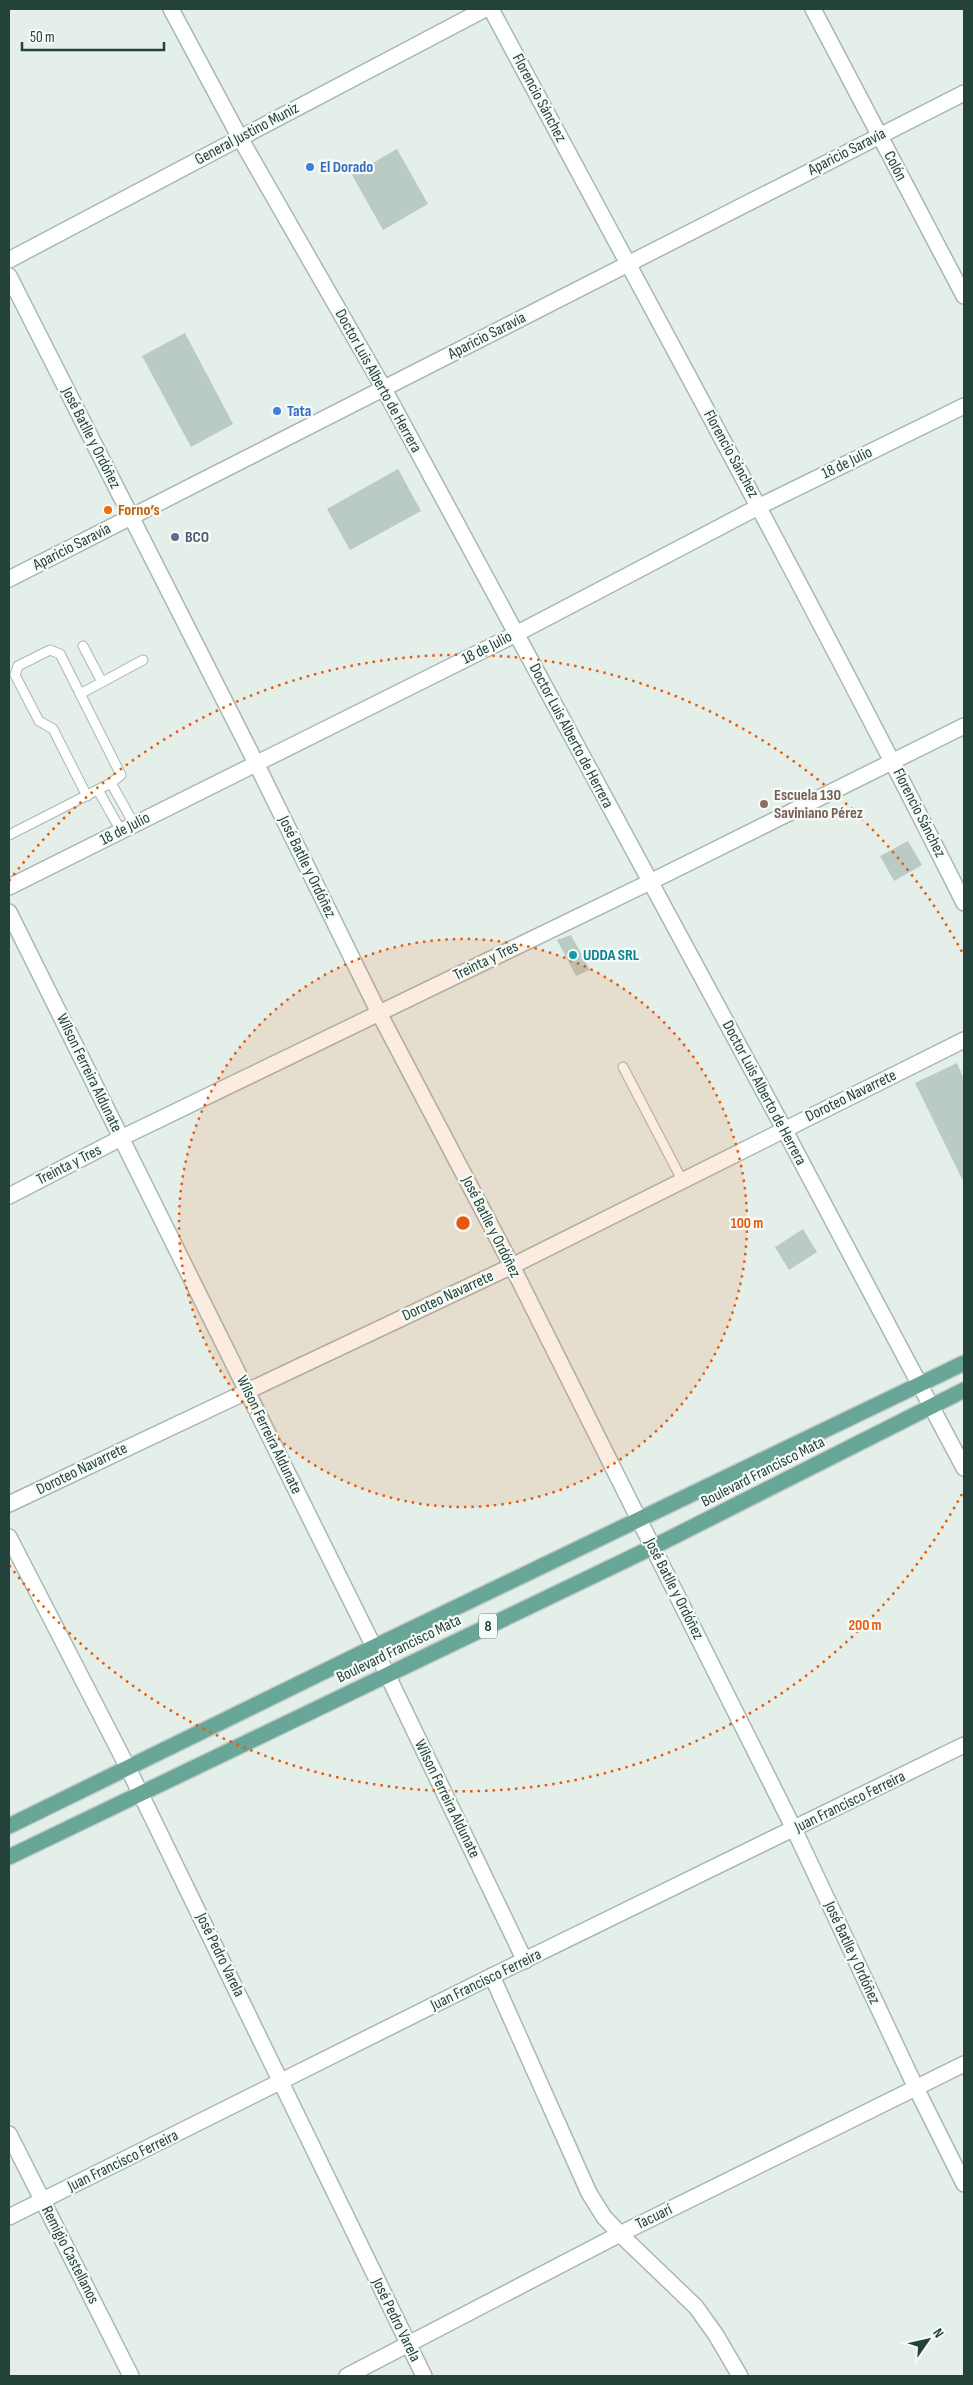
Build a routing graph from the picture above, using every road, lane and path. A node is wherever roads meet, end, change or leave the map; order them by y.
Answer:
1 (171, 9) edge
2 (485, 9) edge
3 (491, 9) edge
4 (813, 9) edge
5 (964, 93) edge
6 (879, 136) junction
7 (240, 138) junction
8 (9, 260) edge
9 (628, 264) junction
10 (9, 276) edge
11 (964, 296) edge
12 (384, 389) junction
13 (964, 406) edge
14 (760, 506) junction
15 (131, 517) junction
16 (9, 579) edge
17 (516, 634) junction
18 (82, 646) dead end
19 (143, 660) dead end
20 (102, 682) junction
21 (80, 694) junction
22 (964, 726) edge
23 (893, 761) junction
24 (256, 763) junction
25 (111, 783) junction
26 (98, 790) junction
27 (87, 796) junction
28 (128, 828) junction
29 (9, 835) edge
30 (650, 882) junction
31 (9, 888) edge
32 (964, 903) edge
33 (9, 912) edge
34 (379, 1013) junction
35 (964, 1040) edge
36 (623, 1067) dead end
37 (784, 1129) junction
38 (121, 1138) junction
39 (682, 1180) junction
40 (9, 1196) edge
41 (512, 1266) junction
42 (964, 1363) edge
43 (919, 1385) junction
44 (247, 1390) junction
45 (964, 1390) edge
46 (931, 1406) junction
47 (964, 1468) edge
48 (9, 1504) edge
49 (638, 1519) junction
50 (9, 1537) edge
51 (653, 1548) junction
52 (374, 1647) junction
53 (386, 1674) junction
54 (964, 1745) edge
55 (128, 1768) junction
56 (141, 1794) junction
57 (9, 1826) edge
58 (794, 1829) junction
59 (9, 1857) edge
60 (525, 1961) junction
61 (492, 1976) junction
62 (964, 2064) edge
63 (282, 2082) junction
64 (916, 2088) junction
65 (9, 2134) edge
66 (964, 2184) edge
67 (42, 2200) junction
68 (9, 2217) edge
69 (620, 2234) junction
70 (408, 2345) junction
71 (131, 2376) edge
72 (347, 2376) edge
73 (424, 2376) edge
74 (740, 2376) edge

1 - 7 street, Doctor Luis Alberto de Herrera
2 - 7 street, General Justino Muniz
3 - 9 street, Florencio Sánchez
4 - 6 street, Colón
5 - 6 street, Aparicio Saravia
6 - 9 street, Aparicio Saravia
6 - 11 street, Colón
7 - 8 street, General Justino Muniz
7 - 12 street, Doctor Luis Alberto de Herrera
9 - 12 street, Aparicio Saravia
9 - 14 street, Florencio Sánchez
10 - 15 street, José Batlle y Ordóñez
12 - 15 street, Aparicio Saravia
12 - 17 street, Doctor Luis Alberto de Herrera
13 - 14 street, 18 de Julio
14 - 17 street, 18 de Julio
14 - 23 street, Florencio Sánchez
15 - 16 street, Aparicio Saravia
15 - 24 street, José Batlle y Ordóñez
17 - 24 street, 18 de Julio
17 - 30 street, Doctor Luis Alberto de Herrera
18 - 20 lane
19 - 20 lane
20 - 21 lane
21 - 25 lane
21 - 27 lane
22 - 23 street, Treinta y Tres
23 - 30 street, Treinta y Tres
23 - 32 street, Florencio Sánchez
24 - 28 street, 18 de Julio
24 - 34 street, José Batlle y Ordóñez
25 - 26 lane
25 - 28 lane
26 - 27 lane
26 - 28 lane
27 - 29 lane
28 - 31 street, 18 de Julio
30 - 34 street, Treinta y Tres
30 - 37 street, Doctor Luis Alberto de Herrera
33 - 38 street, Wilson Ferreira Aldunate
34 - 38 street, Treinta y Tres
34 - 41 street, José Batlle y Ordóñez
35 - 37 street, Doroteo Navarrete
36 - 39 lane
37 - 39 street, Doroteo Navarrete
37 - 43 street, Doctor Luis Alberto de Herrera
38 - 40 street, Treinta y Tres
38 - 44 street, Wilson Ferreira Aldunate
39 - 41 street, Doroteo Navarrete
41 - 44 street, Doroteo Navarrete
41 - 49 street, José Batlle y Ordóñez
42 - 43 main road, Boulevard Francisco Mata / 8
43 - 46 street, Doctor Luis Alberto de Herrera
43 - 49 main road, Boulevard Francisco Mata / 8
44 - 48 street, Doroteo Navarrete
44 - 52 street, Wilson Ferreira Aldunate
45 - 46 main road, Boulevard Francisco Mata / 8
46 - 47 street, Doctor Luis Alberto de Herrera
46 - 51 main road, Boulevard Francisco Mata / 8
49 - 51 street, José Batlle y Ordóñez
49 - 52 main road, Boulevard Francisco Mata / 8
50 - 55 street, José Pedro Varela
51 - 53 main road, Boulevard Francisco Mata / 8
51 - 58 street, José Batlle y Ordóñez
52 - 53 street, Wilson Ferreira Aldunate
52 - 55 main road, Boulevard Francisco Mata / 8
53 - 56 main road, Boulevard Francisco Mata / 8
53 - 60 street, Wilson Ferreira Aldunate
54 - 58 street, Juan Francisco Ferreira
55 - 56 street, José Pedro Varela
55 - 57 main road, Boulevard Francisco Mata / 8
56 - 59 main road, Boulevard Francisco Mata / 8
56 - 63 street, José Pedro Varela
58 - 60 street, Juan Francisco Ferreira
58 - 64 street, José Batlle y Ordóñez
60 - 61 street, Juan Francisco Ferreira
61 - 63 street, Juan Francisco Ferreira
61 - 69 street
62 - 64 street, Tacuarí
63 - 67 street, Juan Francisco Ferreira
63 - 70 street, José Pedro Varela
64 - 66 street, José Batlle y Ordóñez
64 - 69 street, Tacuarí
65 - 67 street, Remigio Castellanos
67 - 68 street, Juan Francisco Ferreira
67 - 71 street, Remigio Castellanos
69 - 70 street, Tacuarí
69 - 74 street
70 - 72 street, Tacuarí
70 - 73 street, José Pedro Varela

